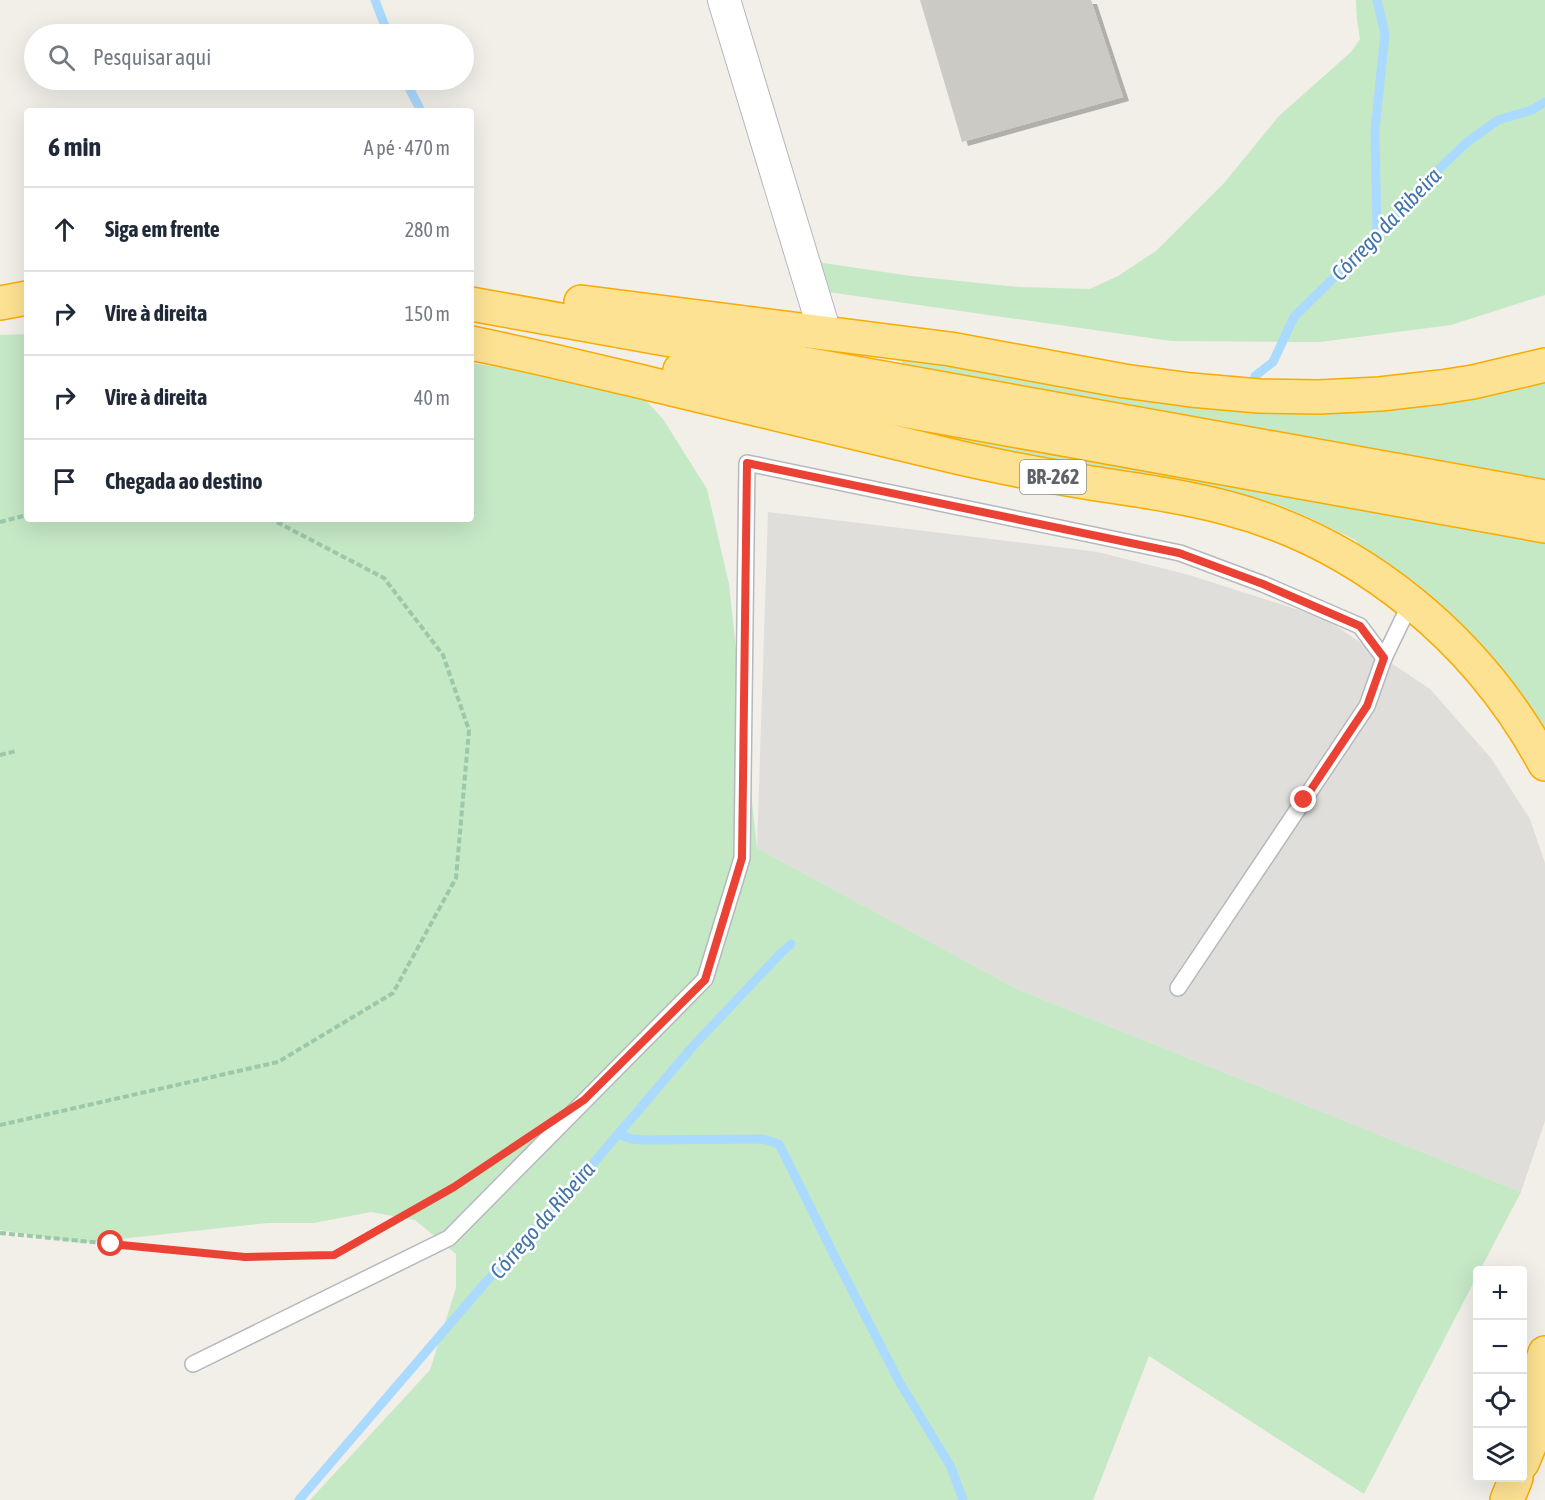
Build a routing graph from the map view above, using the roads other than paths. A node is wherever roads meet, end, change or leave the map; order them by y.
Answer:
1 (724, 0) edge
2 (474, 288) edge
3 (474, 305) edge
4 (825, 333) junction
5 (474, 334) edge
6 (474, 344) edge
7 (1545, 365) edge
8 (1545, 497) edge
9 (1545, 526) edge
10 (1411, 602) junction
11 (1384, 658) junction
12 (1545, 764) edge
13 (1178, 988) dead end
14 (1545, 1353) edge
15 (193, 1364) dead end
16 (1545, 1409) edge
17 (1527, 1411) edge
18 (1527, 1451) edge
19 (1504, 1482) edge
20 (1514, 1482) edge
21 (1497, 1500) edge
22 (1507, 1500) edge

1 - 4 street
2 - 4 highway
3 - 8 highway
4 - 7 highway
5 - 9 highway, BR-262
6 - 10 highway, BR-262
10 - 11 lane
10 - 12 highway, BR-262
11 - 13 lane
11 - 15 lane
14 - 17 highway
16 - 18 highway
19 - 21 highway
20 - 22 highway

